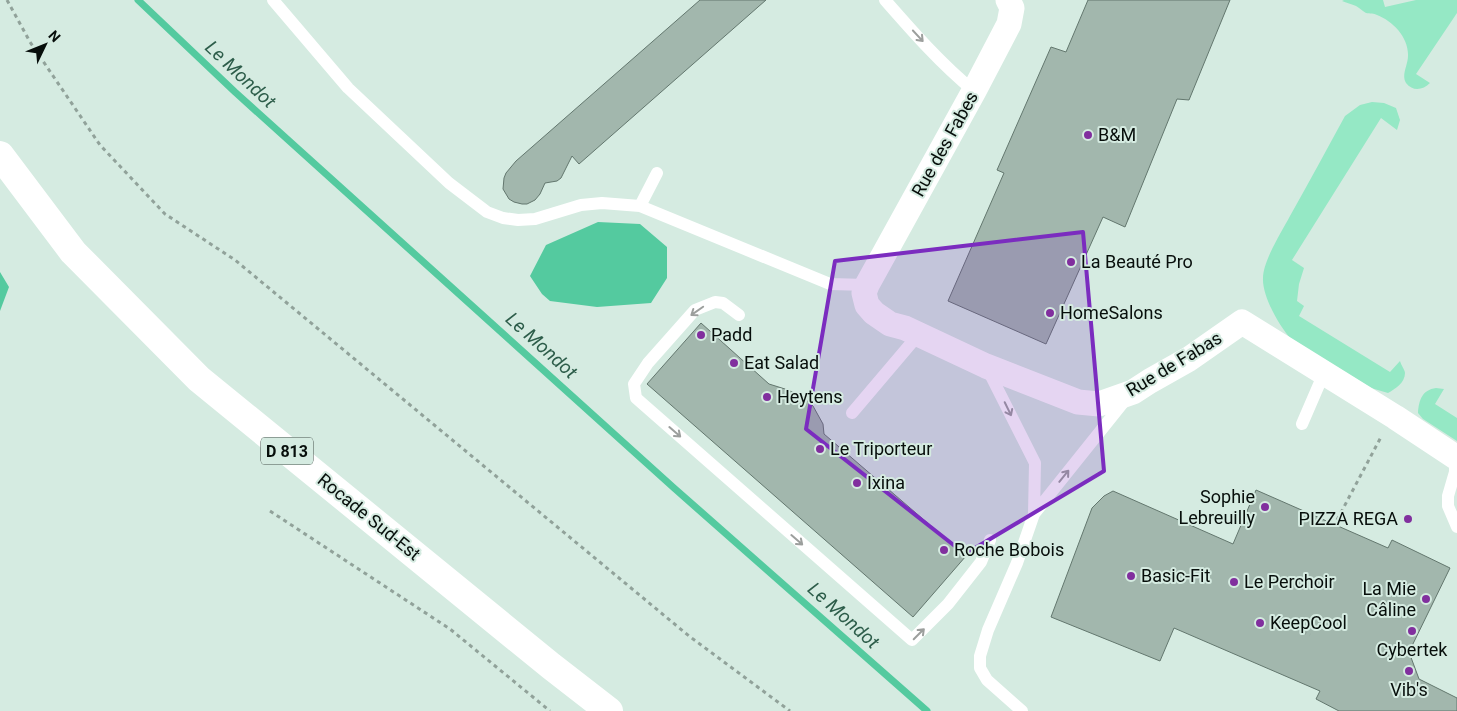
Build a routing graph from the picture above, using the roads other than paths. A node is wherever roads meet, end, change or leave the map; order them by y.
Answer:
1 (273, 0) edge
2 (886, 0) edge
3 (1008, 0) edge
4 (974, 91) junction
5 (0, 155) edge
6 (657, 173) dead end
7 (640, 206) junction
8 (867, 285) junction
9 (739, 315) dead end
10 (919, 334) junction
11 (986, 366) junction
12 (1324, 373) junction
13 (1133, 392) junction
14 (852, 413) dead end
15 (1302, 424) dead end
16 (1456, 457) edge
17 (1034, 514) junction
18 (1457, 527) edge
19 (990, 540) dead end
20 (609, 711) edge
21 (1022, 711) edge

1 - 7 lane
2 -> 4 lane
3 - 4 street, Rue des Fabes
4 - 8 street, Rue des Fabes
5 - 20 main road, Rocade Sud-Est / D 813
6 - 7 lane
7 - 8 lane
8 - 10 street, Rue de Fabas
9 -> 19 lane
10 - 11 street, Rue de Fabas
10 - 14 lane
11 - 13 street, Rue de Fabas
11 -> 17 lane
12 - 13 street, Rue de Fabas
12 - 15 lane
12 - 16 street, Rue de Fabas
17 -> 13 lane
16 - 18 lane
17 - 21 lane

